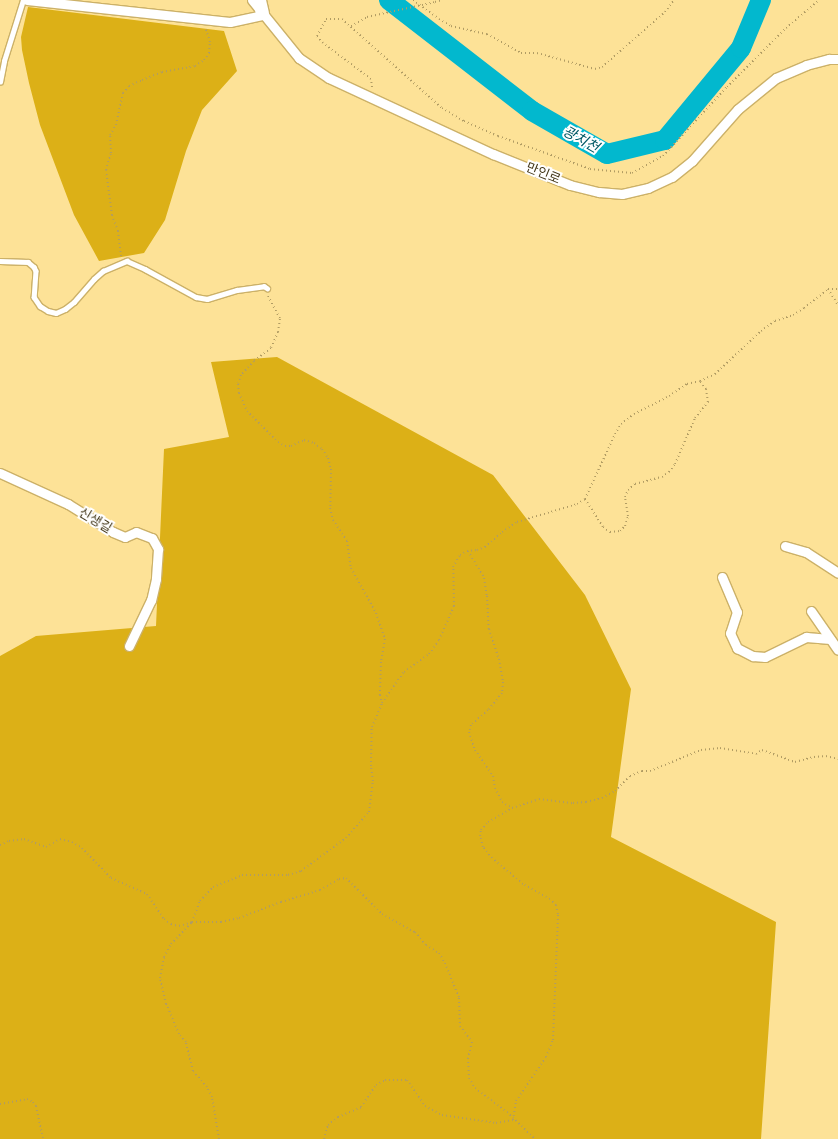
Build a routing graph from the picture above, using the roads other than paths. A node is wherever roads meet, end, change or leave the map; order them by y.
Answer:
1 (23, 0) edge
2 (27, 0) edge
3 (252, 0) edge
4 (262, 9) edge
5 (838, 59) edge
6 (0, 82) edge
7 (0, 261) edge
8 (266, 288) road end
9 (0, 473) edge
10 (785, 546) dead end
11 (838, 573) edge
12 (722, 577) dead end
13 (812, 611) dead end
14 (830, 638) junction
15 (129, 646) dead end
16 (838, 650) edge

1 - 6 lane
2 - 4 street
3 - 4 street, 만인로
4 - 5 street, 만인로
7 - 8 lane
9 - 15 street, 신생길
10 - 11 street
12 - 14 street
13 - 14 street
14 - 16 street

